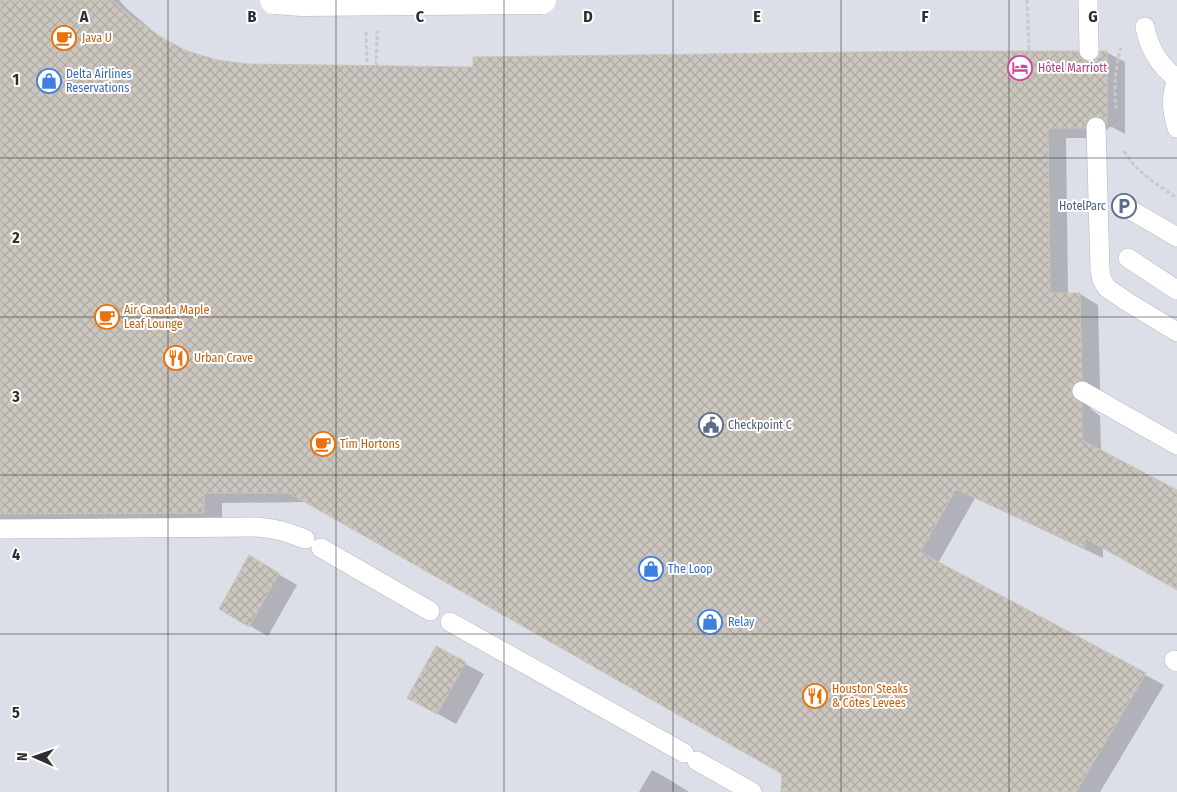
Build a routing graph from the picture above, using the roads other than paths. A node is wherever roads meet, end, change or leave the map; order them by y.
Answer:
1 (274, 0) edge
2 (542, 0) edge
3 (1088, 0) edge
4 (1145, 26) dead end
5 (1089, 51) dead end
6 (1177, 80) edge
7 (1096, 128) dead end
8 (1177, 128) edge
9 (1124, 206) dead end
10 (1177, 237) edge
11 (1128, 258) dead end
12 (1177, 290) edge
13 (1177, 332) edge
14 (1082, 391) dead end
15 (1177, 445) edge
16 (0, 529) edge
17 (430, 611) dead end
18 (450, 622) dead end
19 (752, 792) edge

1 - 2 street, bridge
3 - 5 lane
4 - 6 lane
6 - 8 lane
7 - 13 lane
9 - 10 lane
11 - 12 lane
14 - 15 lane
16 - 17 lane
18 - 19 lane

